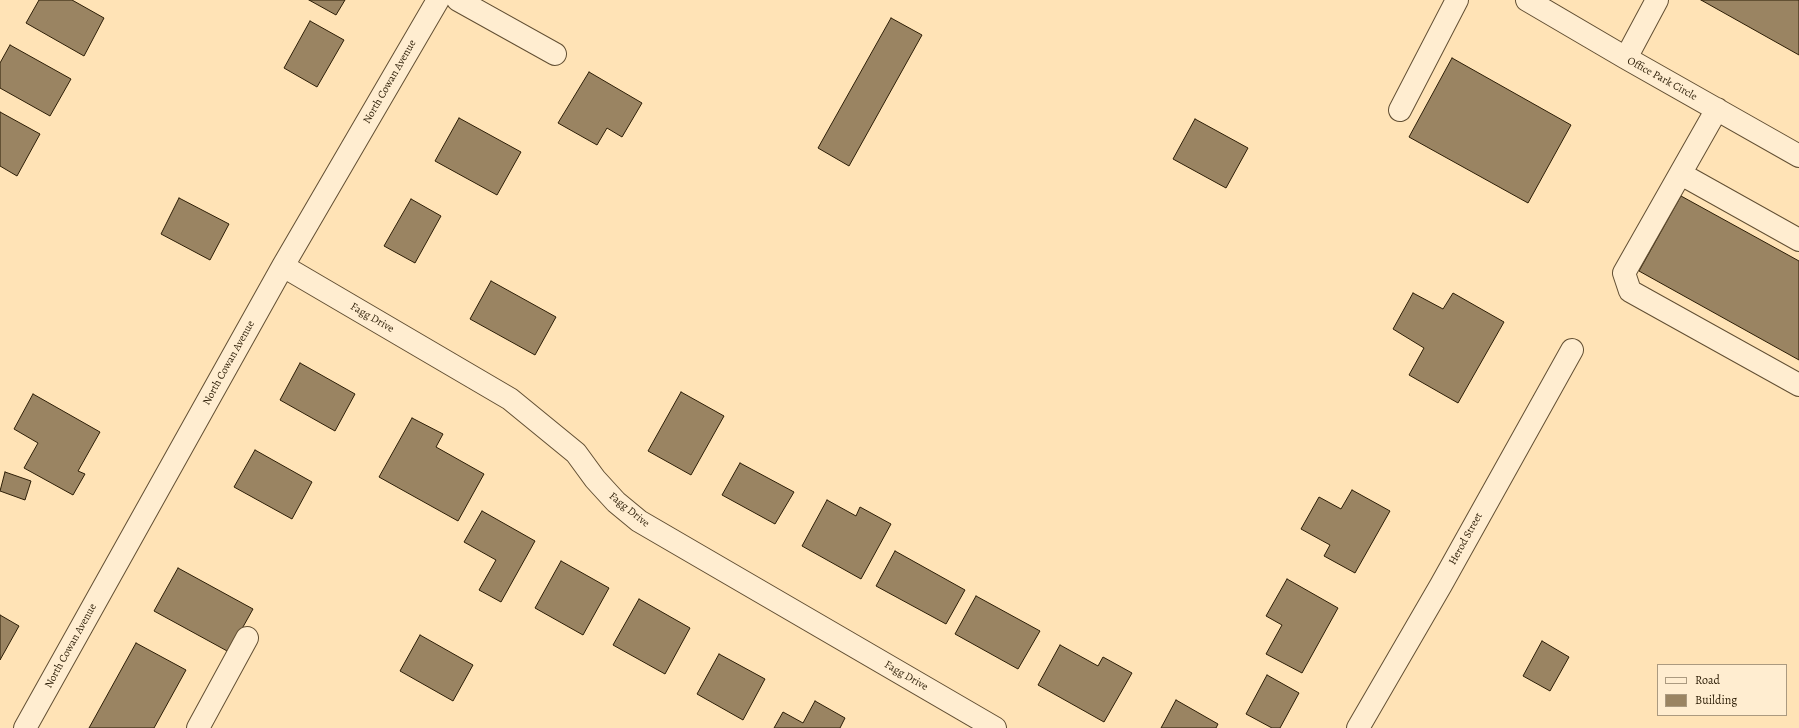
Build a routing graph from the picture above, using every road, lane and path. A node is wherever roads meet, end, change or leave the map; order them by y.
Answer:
1 (438, 0) edge
2 (458, 0) edge
3 (1457, 0) edge
4 (1527, 0) edge
5 (1657, 0) edge
6 (555, 54) dead end
7 (1626, 58) junction
8 (1717, 109) junction
9 (1400, 110) dead end
10 (1799, 156) edge
11 (1681, 174) junction
12 (1799, 240) edge
13 (283, 266) junction
14 (1572, 350) dead end
15 (1799, 385) edge
16 (247, 638) dead end
17 (25, 728) edge
18 (198, 728) edge
19 (995, 728) edge
20 (1358, 728) edge

1 - 13 street, North Cowan Avenue
2 - 6 street
3 - 9 street
4 - 7 street, Office Park Circle
5 - 7 street
7 - 8 street, Office Park Circle
8 - 10 street, Office Park Circle
8 - 11 street
11 - 12 street
11 - 15 street
13 - 17 street, North Cowan Avenue
13 - 19 street, Fagg Drive
14 - 20 street, Herod Street
16 - 18 street

